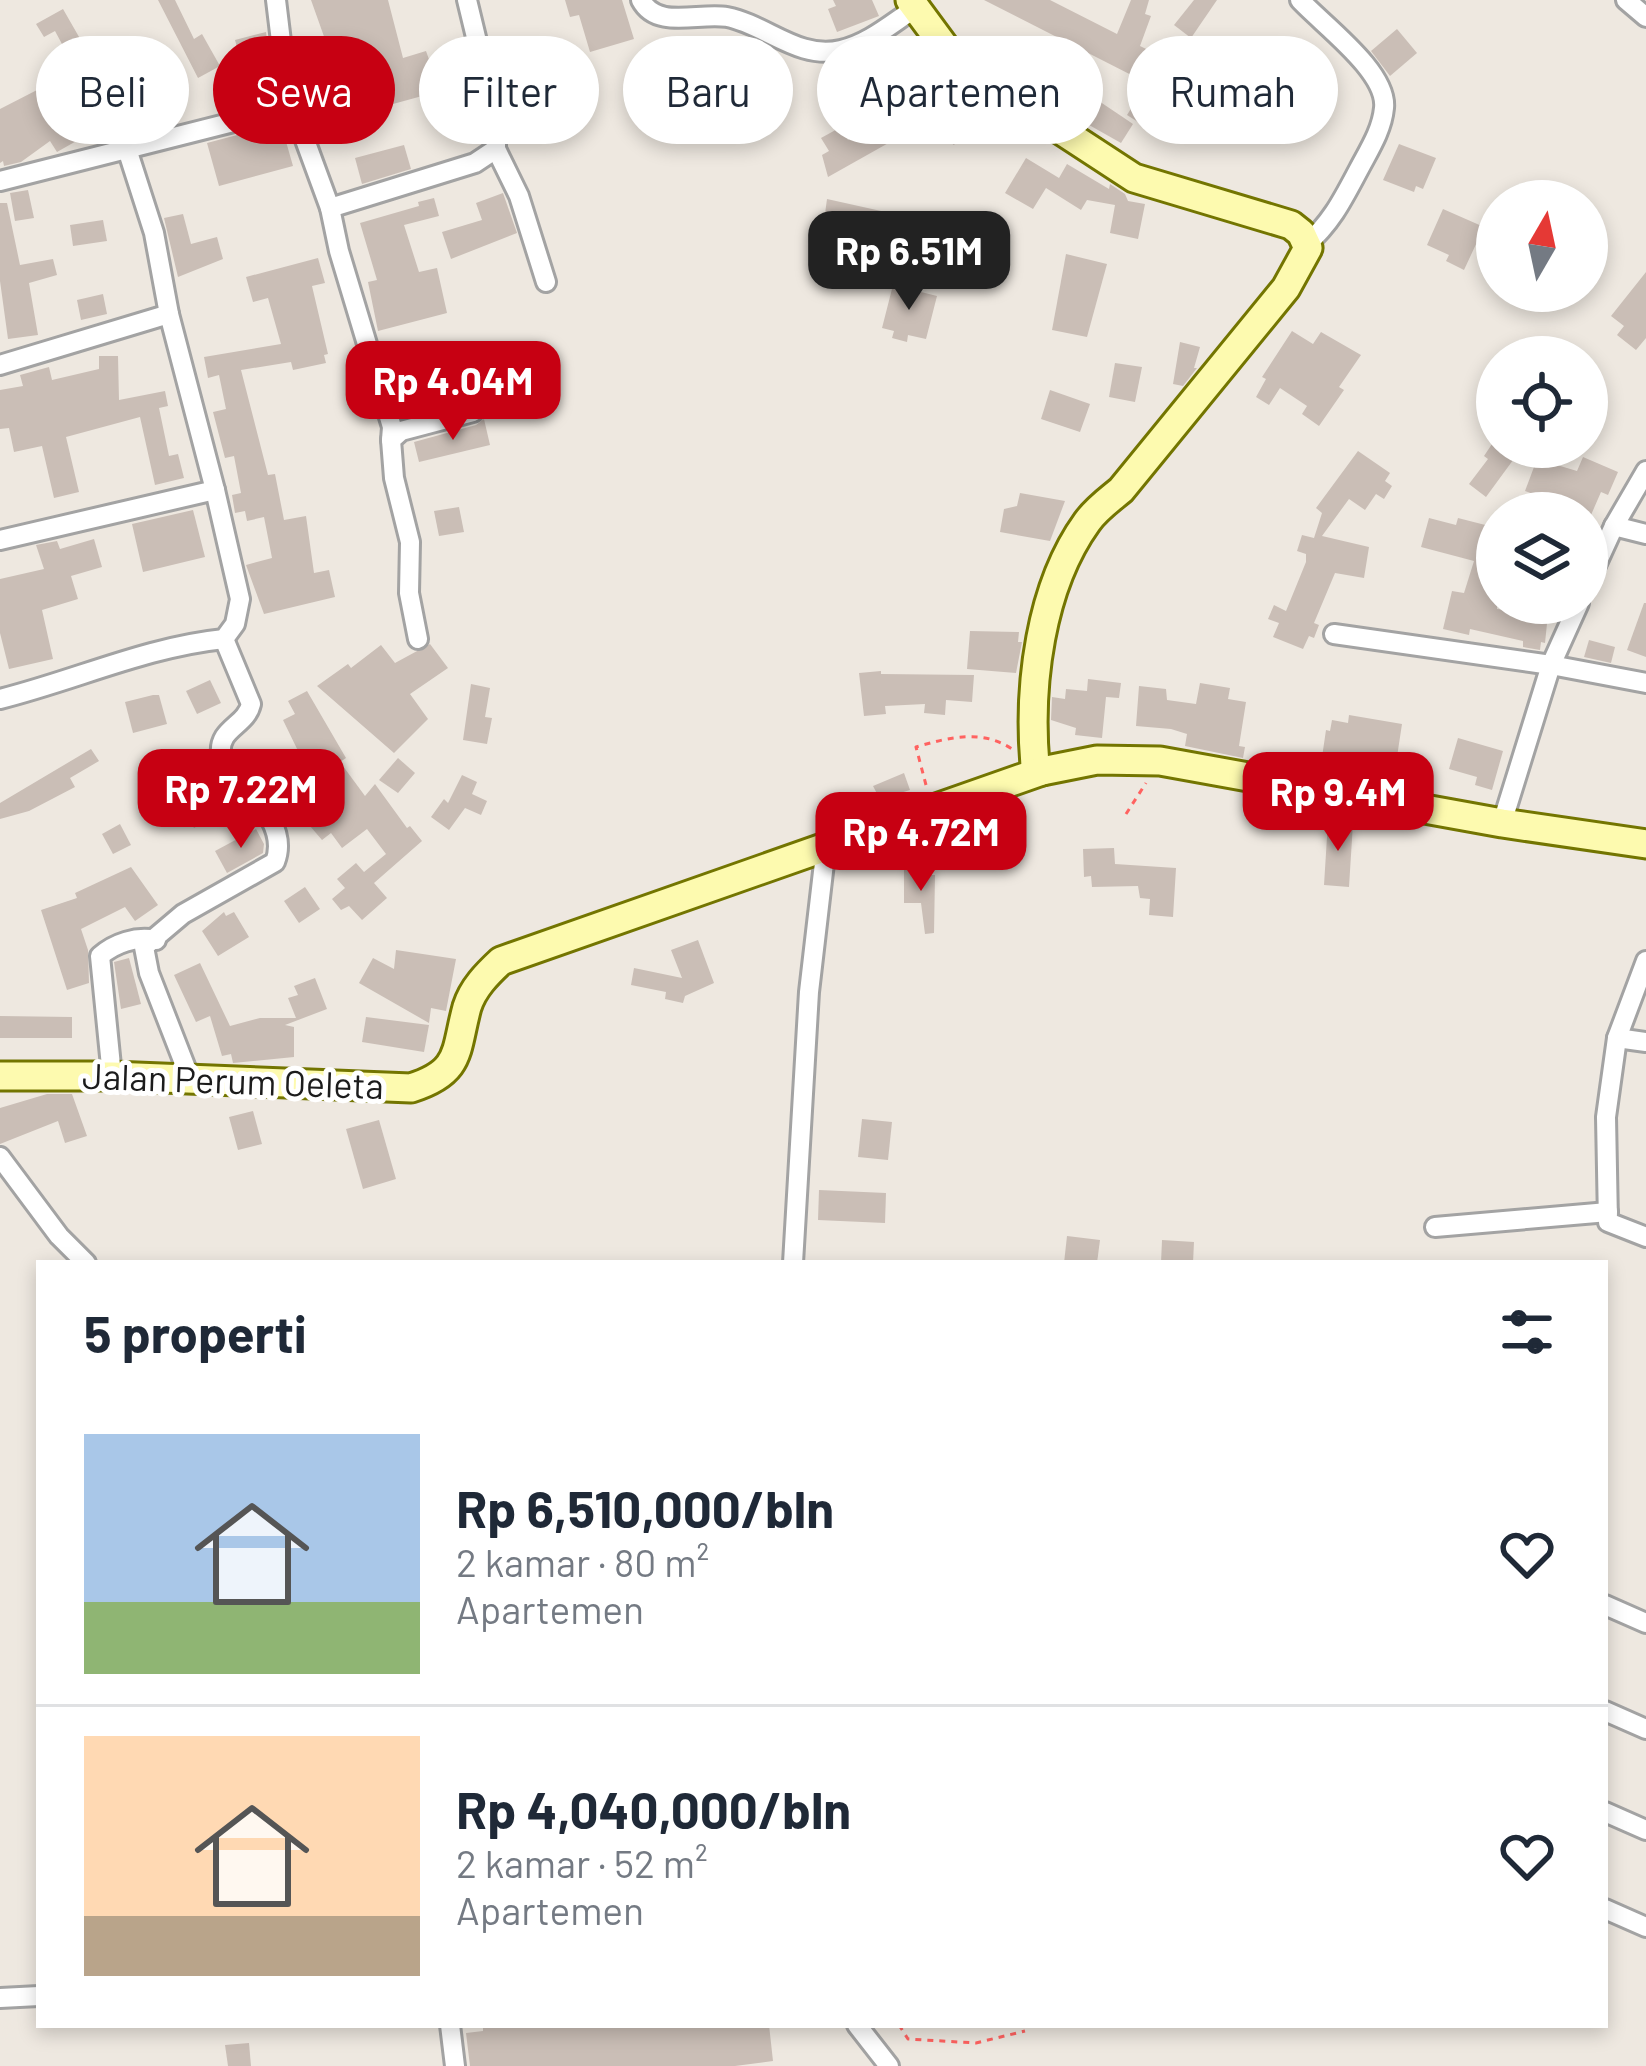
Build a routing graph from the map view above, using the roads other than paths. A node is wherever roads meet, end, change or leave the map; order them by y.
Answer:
1 (276, 0) edge
2 (467, 0) edge
3 (641, 0) edge
4 (1300, 0) edge
5 (1626, 0) edge
6 (912, 4) edge
7 (1646, 17) edge
8 (280, 36) edge
9 (213, 127) edge
10 (306, 144) edge
11 (127, 149) junction
12 (496, 149) junction
13 (0, 181) edge
14 (330, 208) junction
15 (1306, 245) junction
16 (547, 282) dead end
17 (169, 314) junction
18 (0, 365) edge
19 (473, 412) dead end
20 (391, 440) junction
21 (1646, 472) edge
22 (215, 490) junction
23 (1614, 526) junction
24 (1646, 534) edge
25 (1608, 539) edge
26 (0, 540) edge
27 (1570, 624) edge
28 (1334, 634) dead end
29 (224, 639) junction
30 (418, 639) dead end
31 (1551, 665) junction
32 (1646, 683) edge
33 (0, 699) edge
34 (1039, 768) junction
35 (1502, 824) junction
36 (1646, 844) edge
37 (826, 846) junction
38 (156, 940) junction
39 (1646, 961) edge
40 (1617, 1038) junction
41 (1646, 1042) edge
42 (0, 1076) edge
43 (112, 1076) junction
44 (191, 1081) junction
45 (0, 1157) edge
46 (1608, 1212) junction
47 (1435, 1227) dead end
48 (1646, 1238) edge
49 (83, 1260) edge
50 (793, 1260) edge
51 (1608, 1606) edge
52 (1646, 1623) edge
53 (1608, 1712) edge
54 (1646, 1729) edge
55 (1608, 1813) edge
56 (1646, 1830) edge
57 (1608, 1910) edge
58 (1646, 1927) edge
59 (36, 1996) edge
60 (0, 1999) edge
61 (450, 2028) edge
62 (859, 2028) edge
63 (454, 2066) edge
64 (889, 2066) edge

1 - 8 street
2 - 12 street
3 - 6 street
4 - 15 street
5 - 7 street
6 - 15 street
9 - 11 street
10 - 14 street
11 - 13 street
11 - 17 street
12 - 14 street
12 - 16 street
14 - 20 street
15 - 34 street
17 - 18 street
17 - 22 street
19 - 20 street
20 - 30 street
21 - 23 street
22 - 26 street
22 - 29 street
23 - 24 street
23 - 25 street
27 - 31 street
28 - 31 street
29 - 33 street
29 - 38 street
31 - 32 street
31 - 35 street
34 - 35 street, Jalan Perum Oeleta
34 - 37 street, Jalan Perum Oeleta
35 - 36 street, Jalan Perum Oeleta
37 - 44 street, Jalan Perum Oeleta
37 - 50 street
38 - 43 street
38 - 44 street
39 - 40 street
40 - 41 street
40 - 46 street
42 - 43 street, Jalan Perum Oeleta
43 - 44 street, Jalan Perum Oeleta
45 - 49 street
46 - 47 street
46 - 48 street
51 - 52 street
53 - 54 street
55 - 56 street
57 - 58 street
59 - 60 street
61 - 63 street
62 - 64 street

